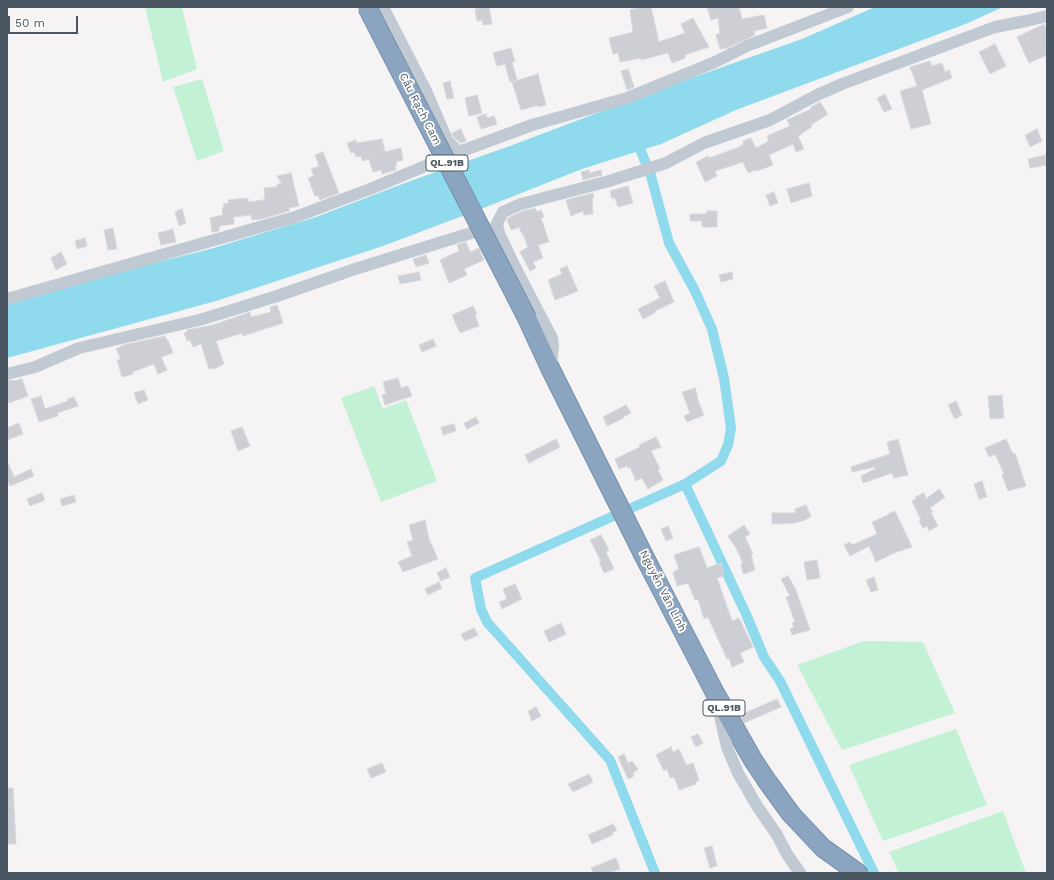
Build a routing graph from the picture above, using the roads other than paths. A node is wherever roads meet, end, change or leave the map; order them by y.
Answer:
1 (367, 7) edge
2 (383, 7) edge
3 (848, 7) edge
4 (1047, 16) edge
5 (459, 152) junction
6 (498, 228) junction
7 (7, 299) edge
8 (527, 318) joint
9 (551, 370) junction
10 (7, 374) edge
11 (715, 693) junction
12 (800, 873) edge
13 (858, 873) edge

1 - 8 highway, Cầu Rạch Cam / QL.91B, bridge
2 - 5 street
3 - 5 street
4 - 6 street
5 - 7 street
6 - 9 street
6 - 10 street
8 - 9 highway, Nguyễn Văn Linh / QL.91B
9 - 11 highway, Nguyễn Văn Linh / QL.91B
11 - 12 street
11 - 13 highway, Nguyễn Văn Linh / QL.91B

